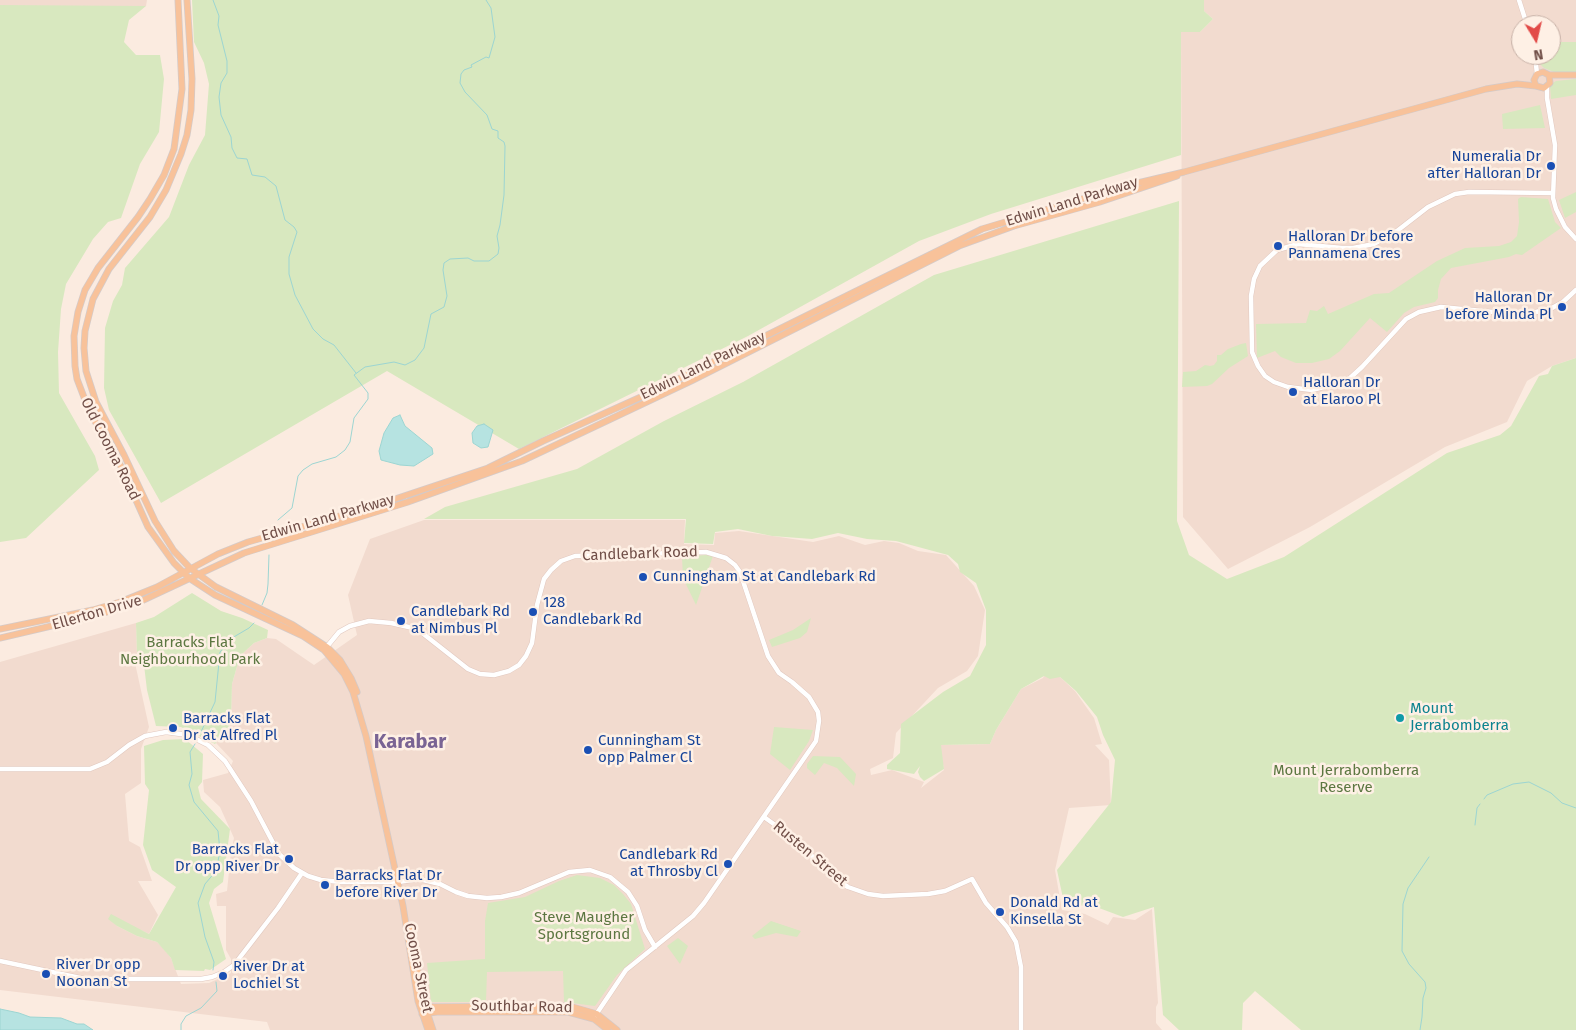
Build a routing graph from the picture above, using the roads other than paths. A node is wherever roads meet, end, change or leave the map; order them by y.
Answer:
1 (178, 0) edge
2 (187, 0) edge
3 (1519, 0) edge
4 (1524, 15) edge
5 (1535, 65) edge
6 (1538, 65) edge
7 (1576, 75) edge
8 (1535, 76) junction
9 (1544, 82) junction
10 (1517, 84) junction
11 (1222, 161) junction
12 (1553, 193) junction
13 (1576, 239) edge
14 (1576, 290) edge
15 (190, 568) junction
16 (184, 573) junction
17 (197, 574) junction
18 (190, 578) junction
19 (259, 612) junction
20 (0, 630) edge
21 (0, 638) edge
22 (325, 649) junction
23 (0, 769) edge
24 (764, 817) junction
25 (302, 873) junction
26 (398, 882) junction
27 (655, 947) junction
28 (0, 961) edge
29 (423, 1010) junction
30 (595, 1016) junction
31 (428, 1030) edge
32 (433, 1030) edge
33 (608, 1030) edge
34 (617, 1030) edge
35 (1021, 1030) edge

1 - 16 main road, Old Cooma Road
2 - 15 main road, Old Cooma Road
3 - 4 street
5 - 8 street
6 - 9 street
7 - 9 main road, Edwin Land Parkway
8 - 9 main road
8 - 9 main road, Edwin Land Parkway
8 - 10 main road, Edwin Land Parkway
9 - 10 main road, Edwin Land Parkway
9 - 12 street
10 - 11 main road, Edwin Land Parkway
11 - 15 main road, Edwin Land Parkway
11 - 17 main road, Edwin Land Parkway
12 - 13 street
12 - 14 street
15 - 16 main road, Edwin Land Parkway
15 - 17 main road, Old Cooma Road
16 - 18 main road, Old Cooma Road
16 - 20 main road, Ellerton Drive
17 - 18 main road, Edwin Land Parkway
17 - 19 main road, Old Cooma Road
18 - 19 main road, Old Cooma Road
18 - 21 main road, Ellerton Drive
19 - 22 main road, Old Cooma Road
22 - 24 street, Candlebark Road
22 - 26 main road, Cooma Street
23 - 25 street
24 - 27 street, Candlebark Road
24 - 35 street, Rusten Street
25 - 26 street
25 - 28 street
26 - 27 street
26 - 29 main road, Cooma Street
27 - 30 street, Candlebark Road
29 - 30 main road, Southbar Road
29 - 31 main road, Cooma Street
29 - 32 main road, Cooma Street
30 - 33 main road, Southbar Road
30 - 34 main road, Southbar Road

